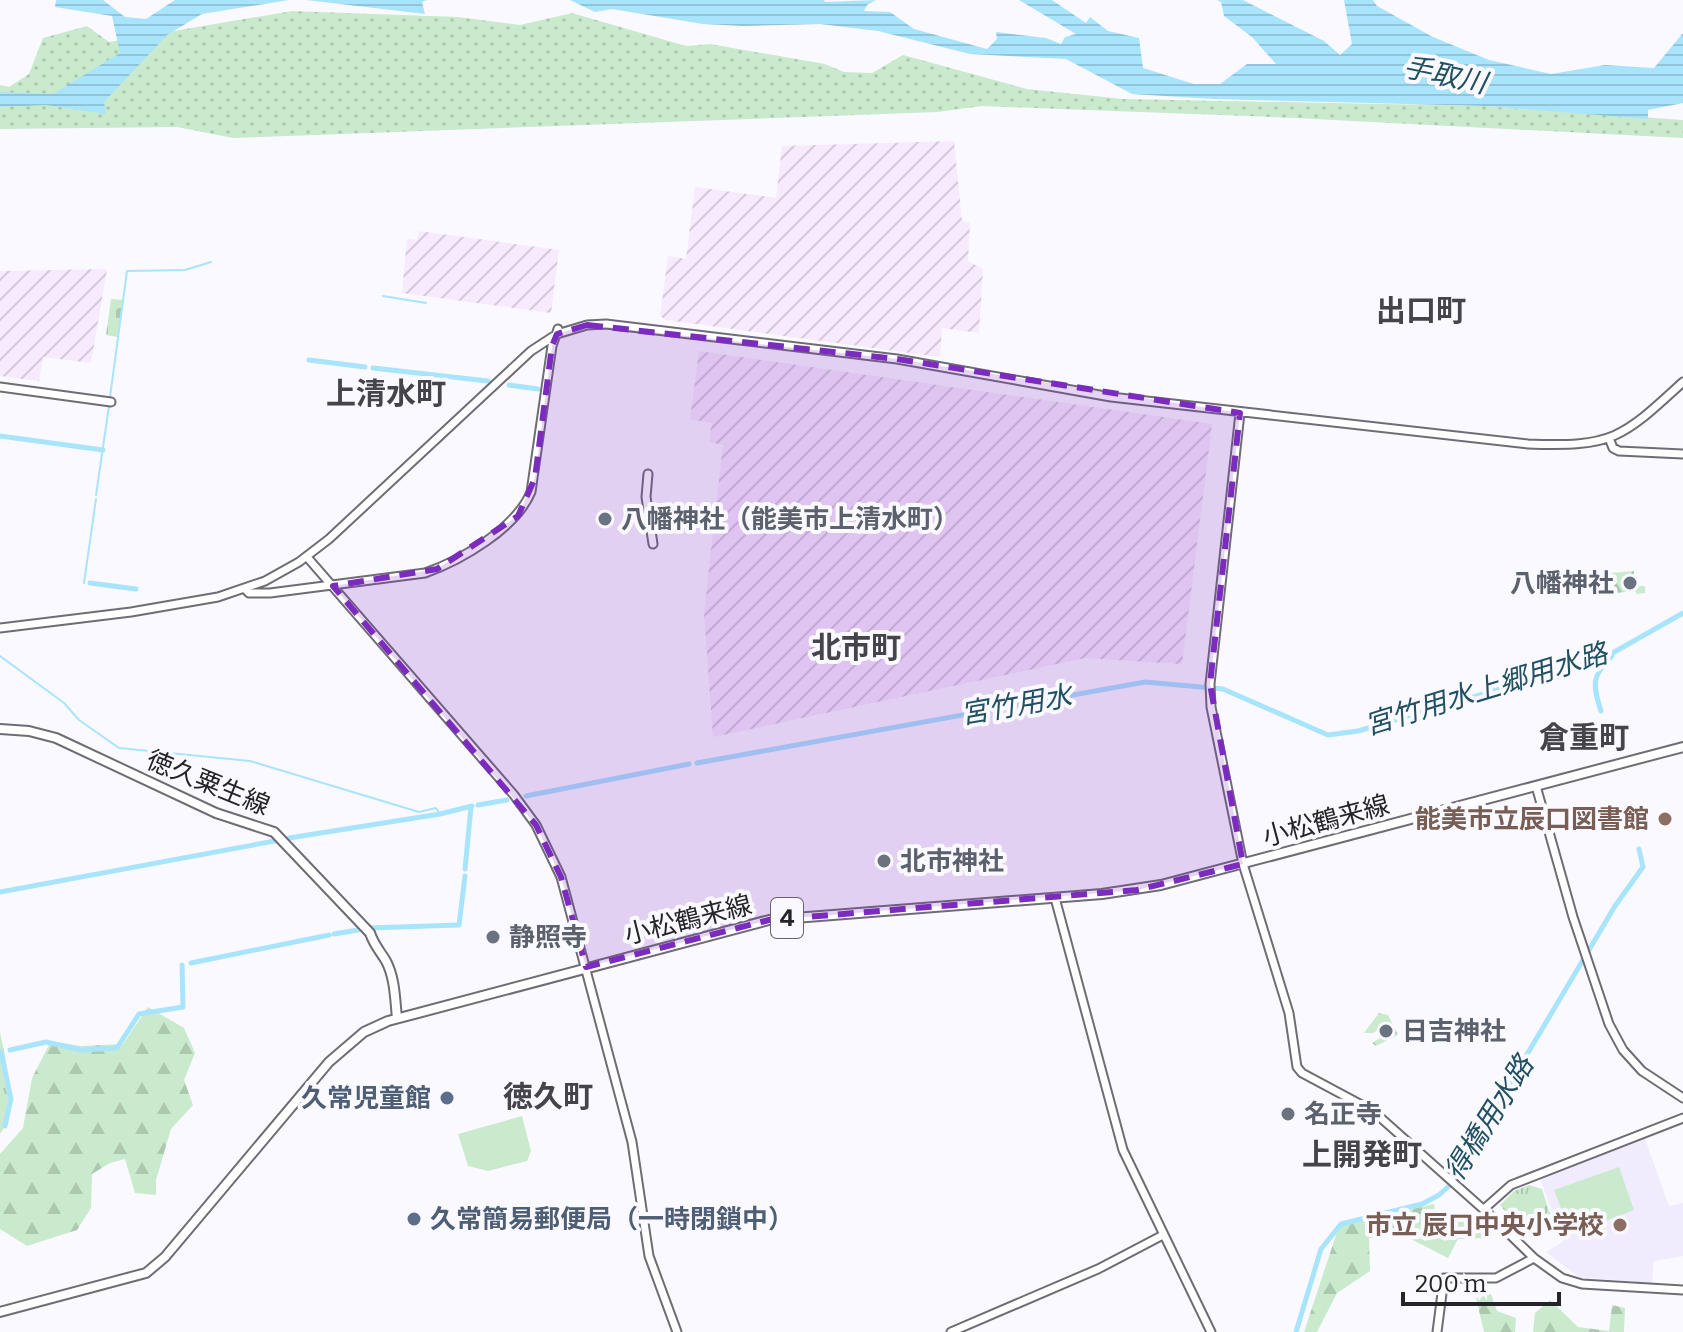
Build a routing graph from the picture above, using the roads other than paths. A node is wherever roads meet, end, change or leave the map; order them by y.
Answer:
1 (557, 332) junction
2 (1683, 382) edge
3 (0, 387) edge
4 (111, 402) dead end
5 (1240, 413) junction
6 (1609, 438) junction
7 (1683, 454) edge
8 (648, 474) dead end
9 (653, 544) dead end
10 (307, 557) junction
11 (333, 586) junction
12 (245, 589) junction
13 (0, 628) edge
14 (0, 729) edge
15 (1683, 747) edge
16 (1536, 786) junction
17 (1243, 864) junction
18 (1055, 898) junction
19 (586, 967) junction
20 (397, 1018) junction
21 (1683, 1098) edge
22 (1683, 1118) edge
23 (1484, 1209) junction
24 (1163, 1235) junction
25 (1534, 1258) junction
26 (1683, 1290) edge
27 (0, 1312) edge
28 (1210, 1330) edge
29 (677, 1332) edge
30 (951, 1332) edge
31 (1437, 1332) edge

1 - 5 street
1 - 10 street
1 - 11 street
2 - 6 street
3 - 4 street
5 - 6 street
5 - 17 street
6 - 7 street
8 - 9 street
10 - 11 street
10 - 12 street
11 - 12 street
11 - 19 street
12 - 13 street
14 - 20 main road, 徳久粟生線
15 - 16 main road, 小松鶴来線 / 4
16 - 17 main road, 小松鶴来線 / 4
16 - 21 street
17 - 18 main road, 小松鶴来線 / 4
17 - 23 street
18 - 19 main road, 小松鶴来線 / 4
18 - 24 street
19 - 20 main road, 小松鶴来線 / 4
19 - 29 street
20 - 27 main road, 小松鶴来線 / 4
22 - 23 street
23 - 25 street
24 - 28 street
24 - 30 street
25 - 26 street
25 - 31 street

